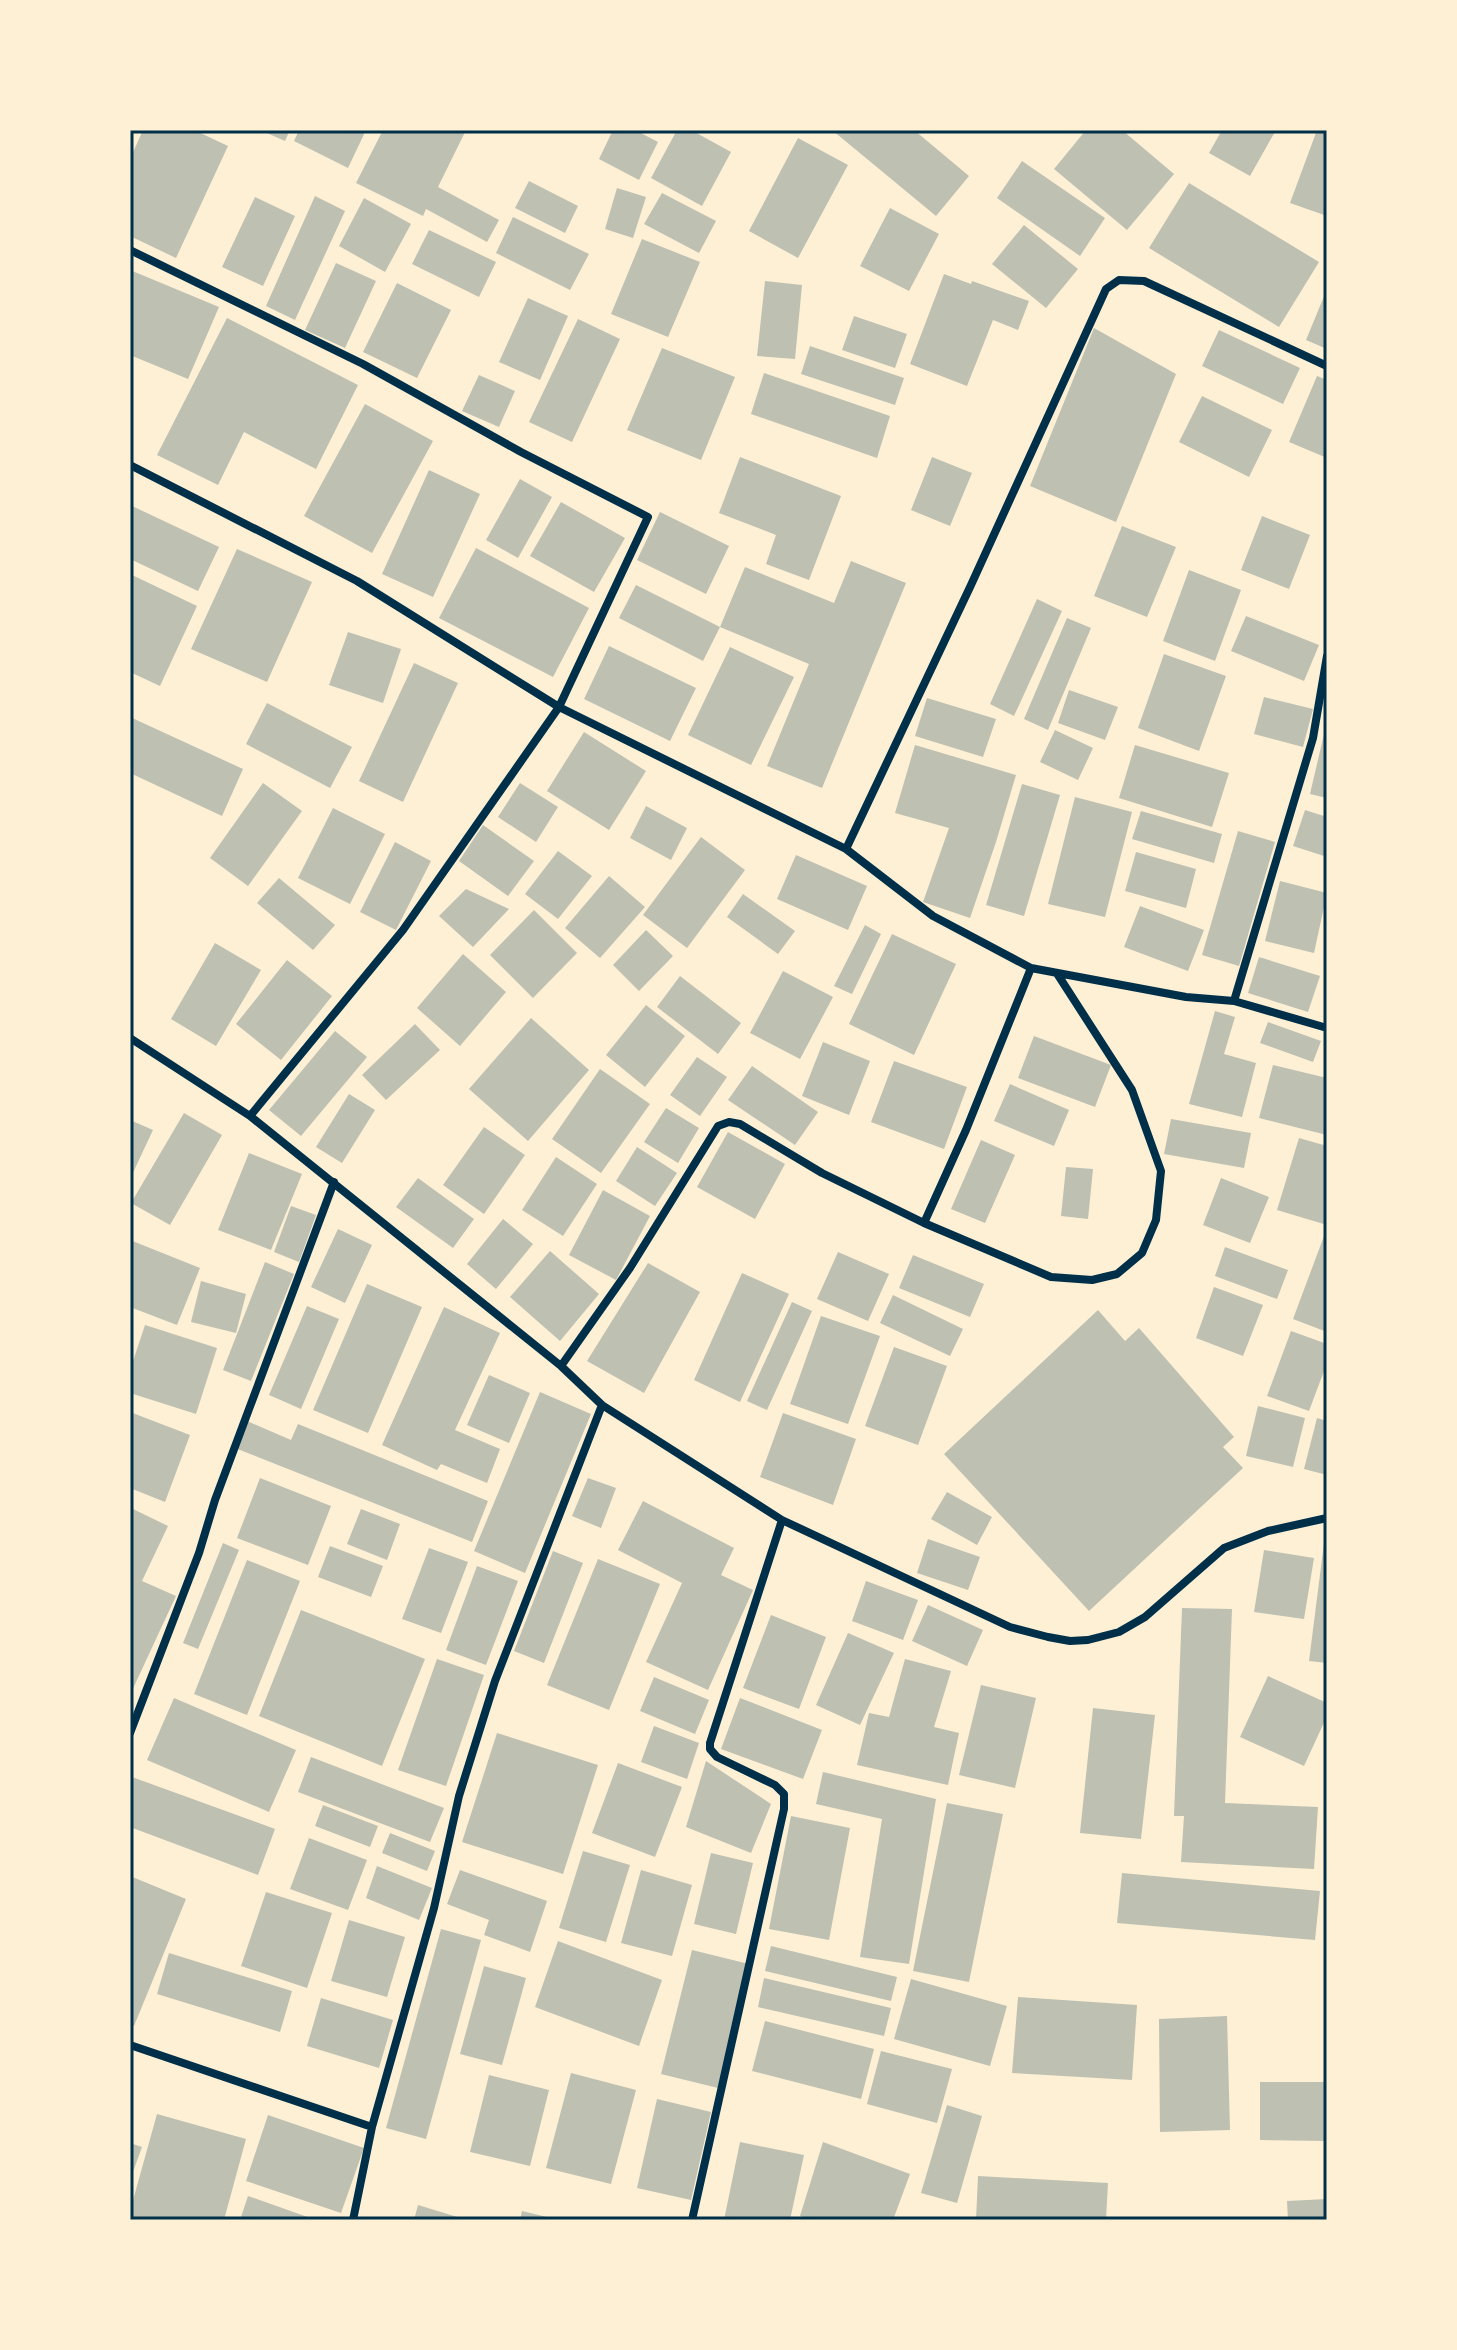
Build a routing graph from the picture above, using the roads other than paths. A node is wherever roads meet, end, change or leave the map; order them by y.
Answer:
1 (130, 250) edge
2 (1327, 366) edge
3 (130, 465) edge
4 (1327, 656) edge
5 (559, 707) junction
6 (846, 849) junction
7 (1031, 968) junction
8 (1058, 975) junction
9 (1234, 1001) junction
10 (1327, 1028) edge
11 (130, 1038) edge
12 (250, 1116) junction
13 (334, 1182) junction
14 (924, 1223) junction
15 (561, 1366) junction
16 (602, 1405) junction
17 (1327, 1518) edge
18 (782, 1520) junction
19 (130, 1733) edge
20 (130, 2045) edge
21 (372, 2127) junction
22 (353, 2220) edge
23 (692, 2220) edge

1 - 5 street
2 - 6 street
3 - 5 street
4 - 9 street
5 - 6 street
5 - 12 street
6 - 7 street
7 - 8 street
7 - 14 street
8 - 9 street
8 - 14 street
9 - 10 street
11 - 12 street
12 - 13 street
13 - 15 street
13 - 19 street
14 - 15 street
15 - 16 street
16 - 18 street
16 - 21 street
17 - 18 street
18 - 23 street
20 - 21 street
21 - 22 street

